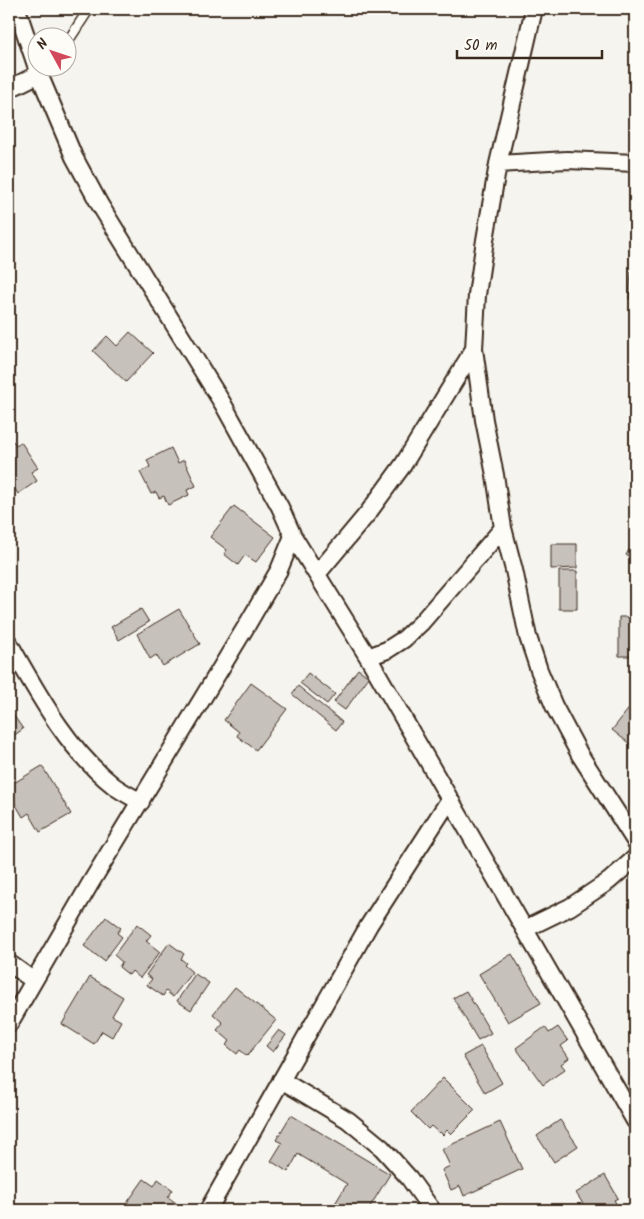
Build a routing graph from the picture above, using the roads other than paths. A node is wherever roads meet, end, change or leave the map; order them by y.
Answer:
1 (17, 9) edge
2 (89, 9) edge
3 (534, 9) edge
4 (77, 28) edge
5 (28, 36) edge
6 (29, 78) edge
7 (45, 78) edge
8 (9, 89) edge
9 (635, 163) edge
10 (498, 164) junction
11 (474, 349) junction
12 (503, 528) junction
13 (293, 536) junction
14 (316, 574) junction
15 (9, 643) edge
16 (368, 657) junction
17 (450, 799) junction
18 (141, 802) junction
19 (635, 840) edge
20 (635, 858) edge
21 (525, 928) junction
22 (9, 964) edge
23 (34, 981) junction
24 (9, 1024) edge
25 (282, 1080) junction
26 (635, 1121) edge
27 (208, 1210) edge
28 (432, 1210) edge

1 - 5 street
2 - 4 lane
3 - 10 street
6 - 8 street
7 - 13 street
9 - 10 street
10 - 11 street
11 - 12 street
11 - 14 street
12 - 16 street
12 - 19 street
13 - 14 street
13 - 18 street
14 - 16 street
15 - 18 street
16 - 17 street
17 - 21 street
17 - 25 street
18 - 23 street
20 - 21 street
21 - 26 street
22 - 23 street
23 - 24 street
25 - 27 street
25 - 28 street

